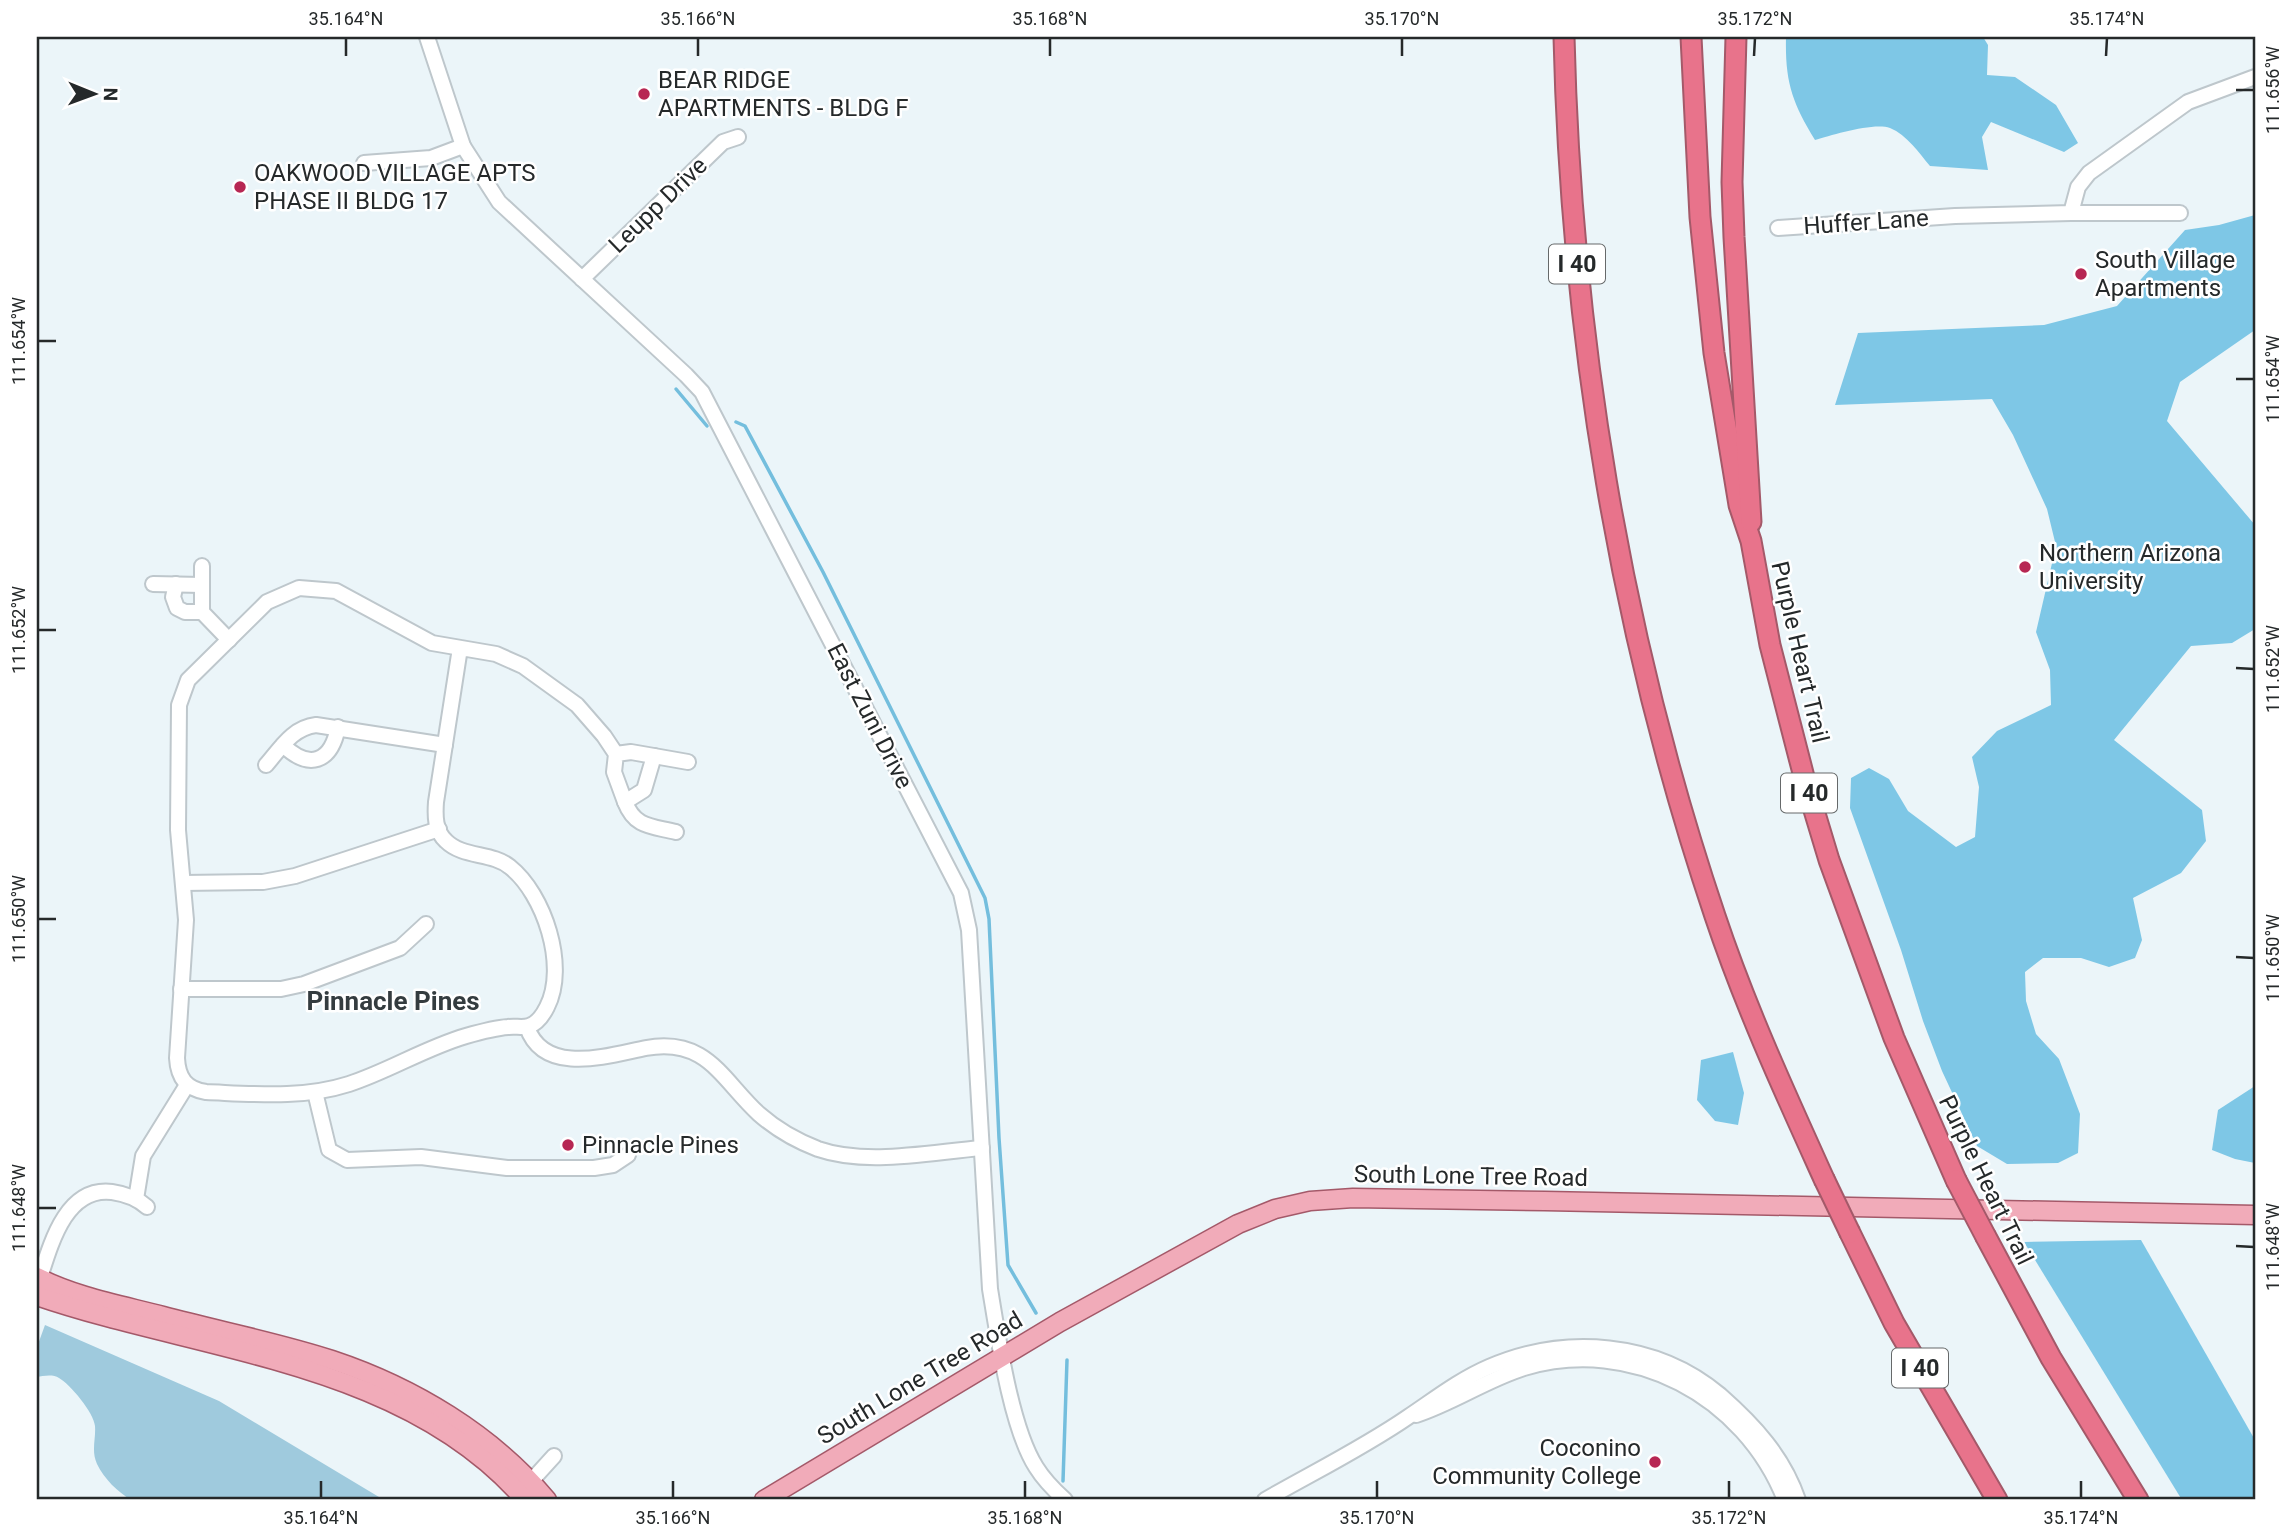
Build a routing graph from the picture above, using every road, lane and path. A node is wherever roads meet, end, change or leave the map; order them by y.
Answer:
1 (427, 37) edge
2 (1564, 37) edge
3 (1691, 37) edge
4 (1736, 37) edge
5 (1744, 37) edge
6 (2255, 77) edge
7 (1734, 103) junction
8 (738, 137) dead end
9 (463, 146) junction
10 (364, 163) dead end
11 (2071, 213) junction
12 (2180, 213) dead end
13 (1778, 228) dead end
14 (582, 279) junction
15 (1751, 541) junction
16 (202, 566) dead end
17 (153, 584) dead end
18 (176, 584) junction
19 (202, 585) junction
20 (202, 612) junction
21 (229, 640) junction
22 (460, 648) junction
23 (338, 727) junction
24 (283, 745) junction
25 (445, 745) junction
26 (616, 754) junction
27 (653, 756) junction
28 (688, 762) dead end
29 (266, 765) dead end
30 (625, 802) junction
31 (439, 829) junction
32 (677, 832) dead end
33 (183, 883) junction
34 (426, 924) dead end
35 (181, 989) junction
36 (527, 1027) junction
37 (187, 1085) junction
38 (315, 1091) junction
39 (982, 1148) junction
40 (628, 1155) dead end
41 (2255, 1215) edge
42 (38, 1285) edge
43 (1003, 1356) junction
44 (1408, 1417) junction
45 (554, 1456) dead end
46 (525, 1492) edge
47 (547, 1500) edge
48 (764, 1500) edge
49 (1065, 1500) edge
50 (1265, 1500) edge
51 (1785, 1500) edge
52 (1798, 1500) edge
53 (1997, 1500) edge
54 (2138, 1500) edge

1 - 9 street, East Zuni Drive
2 - 53 highway, I 40, bridge
3 - 15 highway, Purple Heart Trail / I 40
4 - 7 highway
5 - 7 highway
6 - 11 street
7 - 15 highway
8 - 14 street, Leupp Drive
9 - 10 street
9 - 14 street, East Zuni Drive
11 - 12 street, Huffer Lane
11 - 13 street, Huffer Lane
14 - 39 street, East Zuni Drive
15 - 54 highway, Purple Heart Trail / I 40, bridge
16 - 19 street
17 - 18 street
18 - 19 street
18 - 20 street
19 - 20 street
20 - 21 street
21 - 22 street
21 - 33 street
22 - 25 street
22 - 26 street
23 - 24 street
23 - 24 street
23 - 25 street
24 - 29 street
25 - 31 street
26 - 27 street
26 - 30 street
27 - 28 street
27 - 30 street
30 - 32 street
31 - 33 street
31 - 36 street
33 - 35 street
34 - 35 street
35 - 37 street
36 - 38 street
36 - 39 street
37 - 38 street
37 - 42 street
38 - 40 street
39 - 43 street, East Zuni Drive
41 - 43 main road, South Lone Tree Road
42 - 46 main road
43 - 48 main road, South Lone Tree Road
43 - 49 street, East Zuni Drive
44 - 50 street
44 - 51 street
44 - 52 street
45 - 46 street
46 - 47 main road

